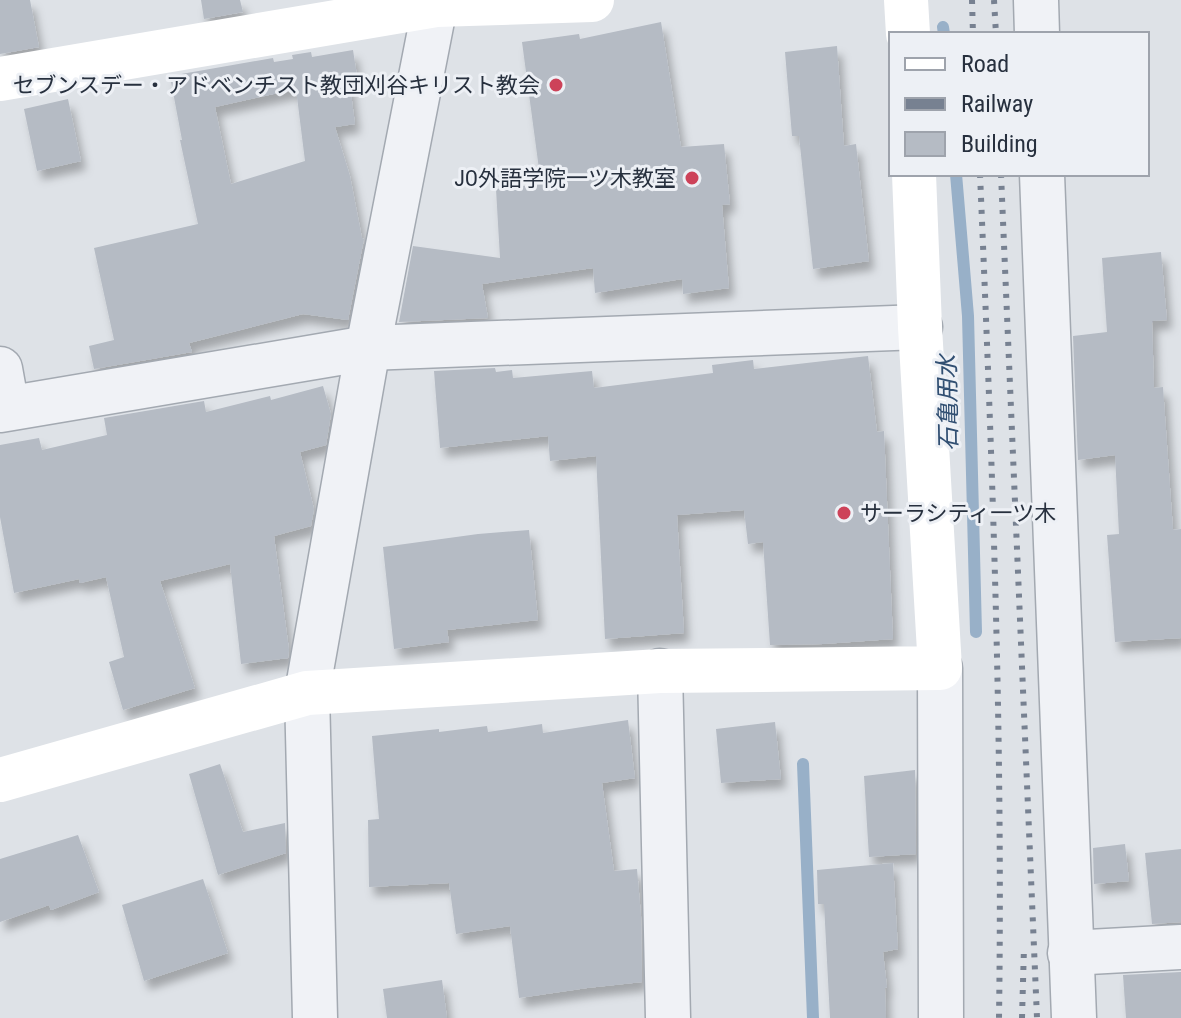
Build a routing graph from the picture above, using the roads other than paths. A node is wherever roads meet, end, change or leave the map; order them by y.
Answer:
1 (592, 0) edge
2 (906, 0) edge
3 (1036, 0) edge
4 (436, 3) edge
5 (908, 32) edge
6 (1037, 32) edge
7 (0, 79) edge
8 (914, 176) edge
9 (1042, 176) edge
10 (920, 327) junction
11 (368, 348) junction
12 (2, 395) edge
13 (940, 668) junction
14 (660, 671) junction
15 (307, 693) junction
16 (0, 780) edge
17 (1181, 947) edge
18 (1070, 953) junction
19 (315, 1018) edge
20 (668, 1018) edge
21 (941, 1018) edge
22 (1074, 1018) edge

1 - 4 street
2 - 5 street
3 - 6 street
4 - 7 street
4 - 11 street
8 - 10 street
9 - 18 street
10 - 11 street
10 - 13 street
11 - 12 street
11 - 15 street
13 - 14 street
13 - 21 street
14 - 15 street
14 - 20 street
15 - 16 street
15 - 19 street
17 - 18 street
18 - 22 street

